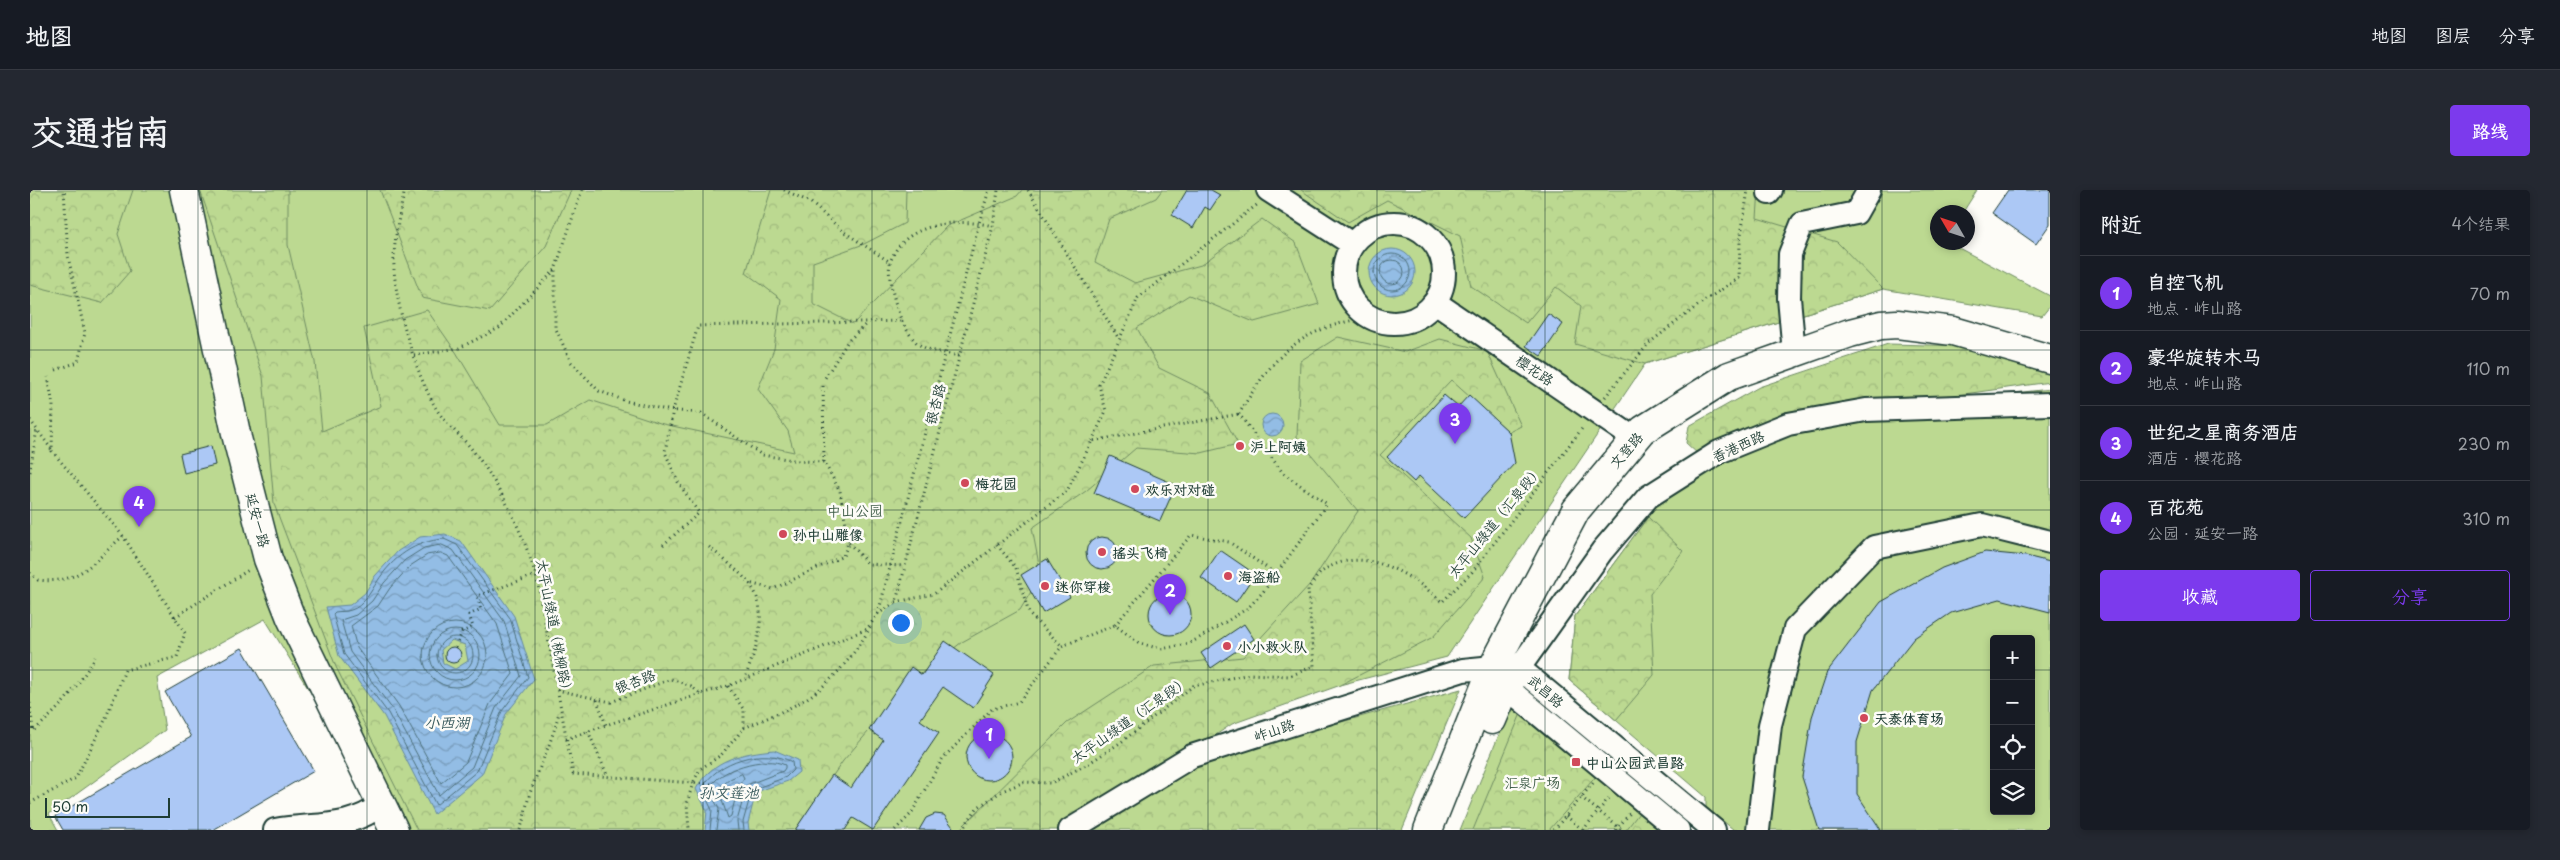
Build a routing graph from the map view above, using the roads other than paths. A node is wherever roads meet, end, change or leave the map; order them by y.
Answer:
1 (184, 190) edge
2 (1869, 190) edge
3 (1271, 191) edge
4 (1352, 244) junction
5 (1435, 302) junction
6 (1794, 353) junction
7 (2050, 359) edge
8 (2050, 404) edge
9 (1635, 439) junction
10 (2050, 542) edge
11 (1506, 674) junction
12 (382, 804) junction
13 (333, 828) edge
14 (275, 830) edge
15 (394, 830) edge
16 (1070, 830) edge
17 (1428, 830) edge
18 (1447, 830) edge
19 (1678, 830) edge
20 (1714, 830) edge
21 (1758, 830) edge

1 - 12 main road, 延安一路
2 - 6 street
3 - 4 street
4 - 5 street
4 - 5 street
5 - 9 street, 樱花路
6 - 7 main road, 文登路
6 - 9 main road, 文登路
8 - 11 street, 香港西路
9 - 11 main road, 文登路
10 - 21 street
11 - 16 street, 岞山路
11 - 17 main road, 文登路
11 - 18 main road, 文登路
11 - 19 street, 武昌路
11 - 20 street, 武昌路
12 - 13 street
12 - 15 main road, 延安一路
13 - 14 street

